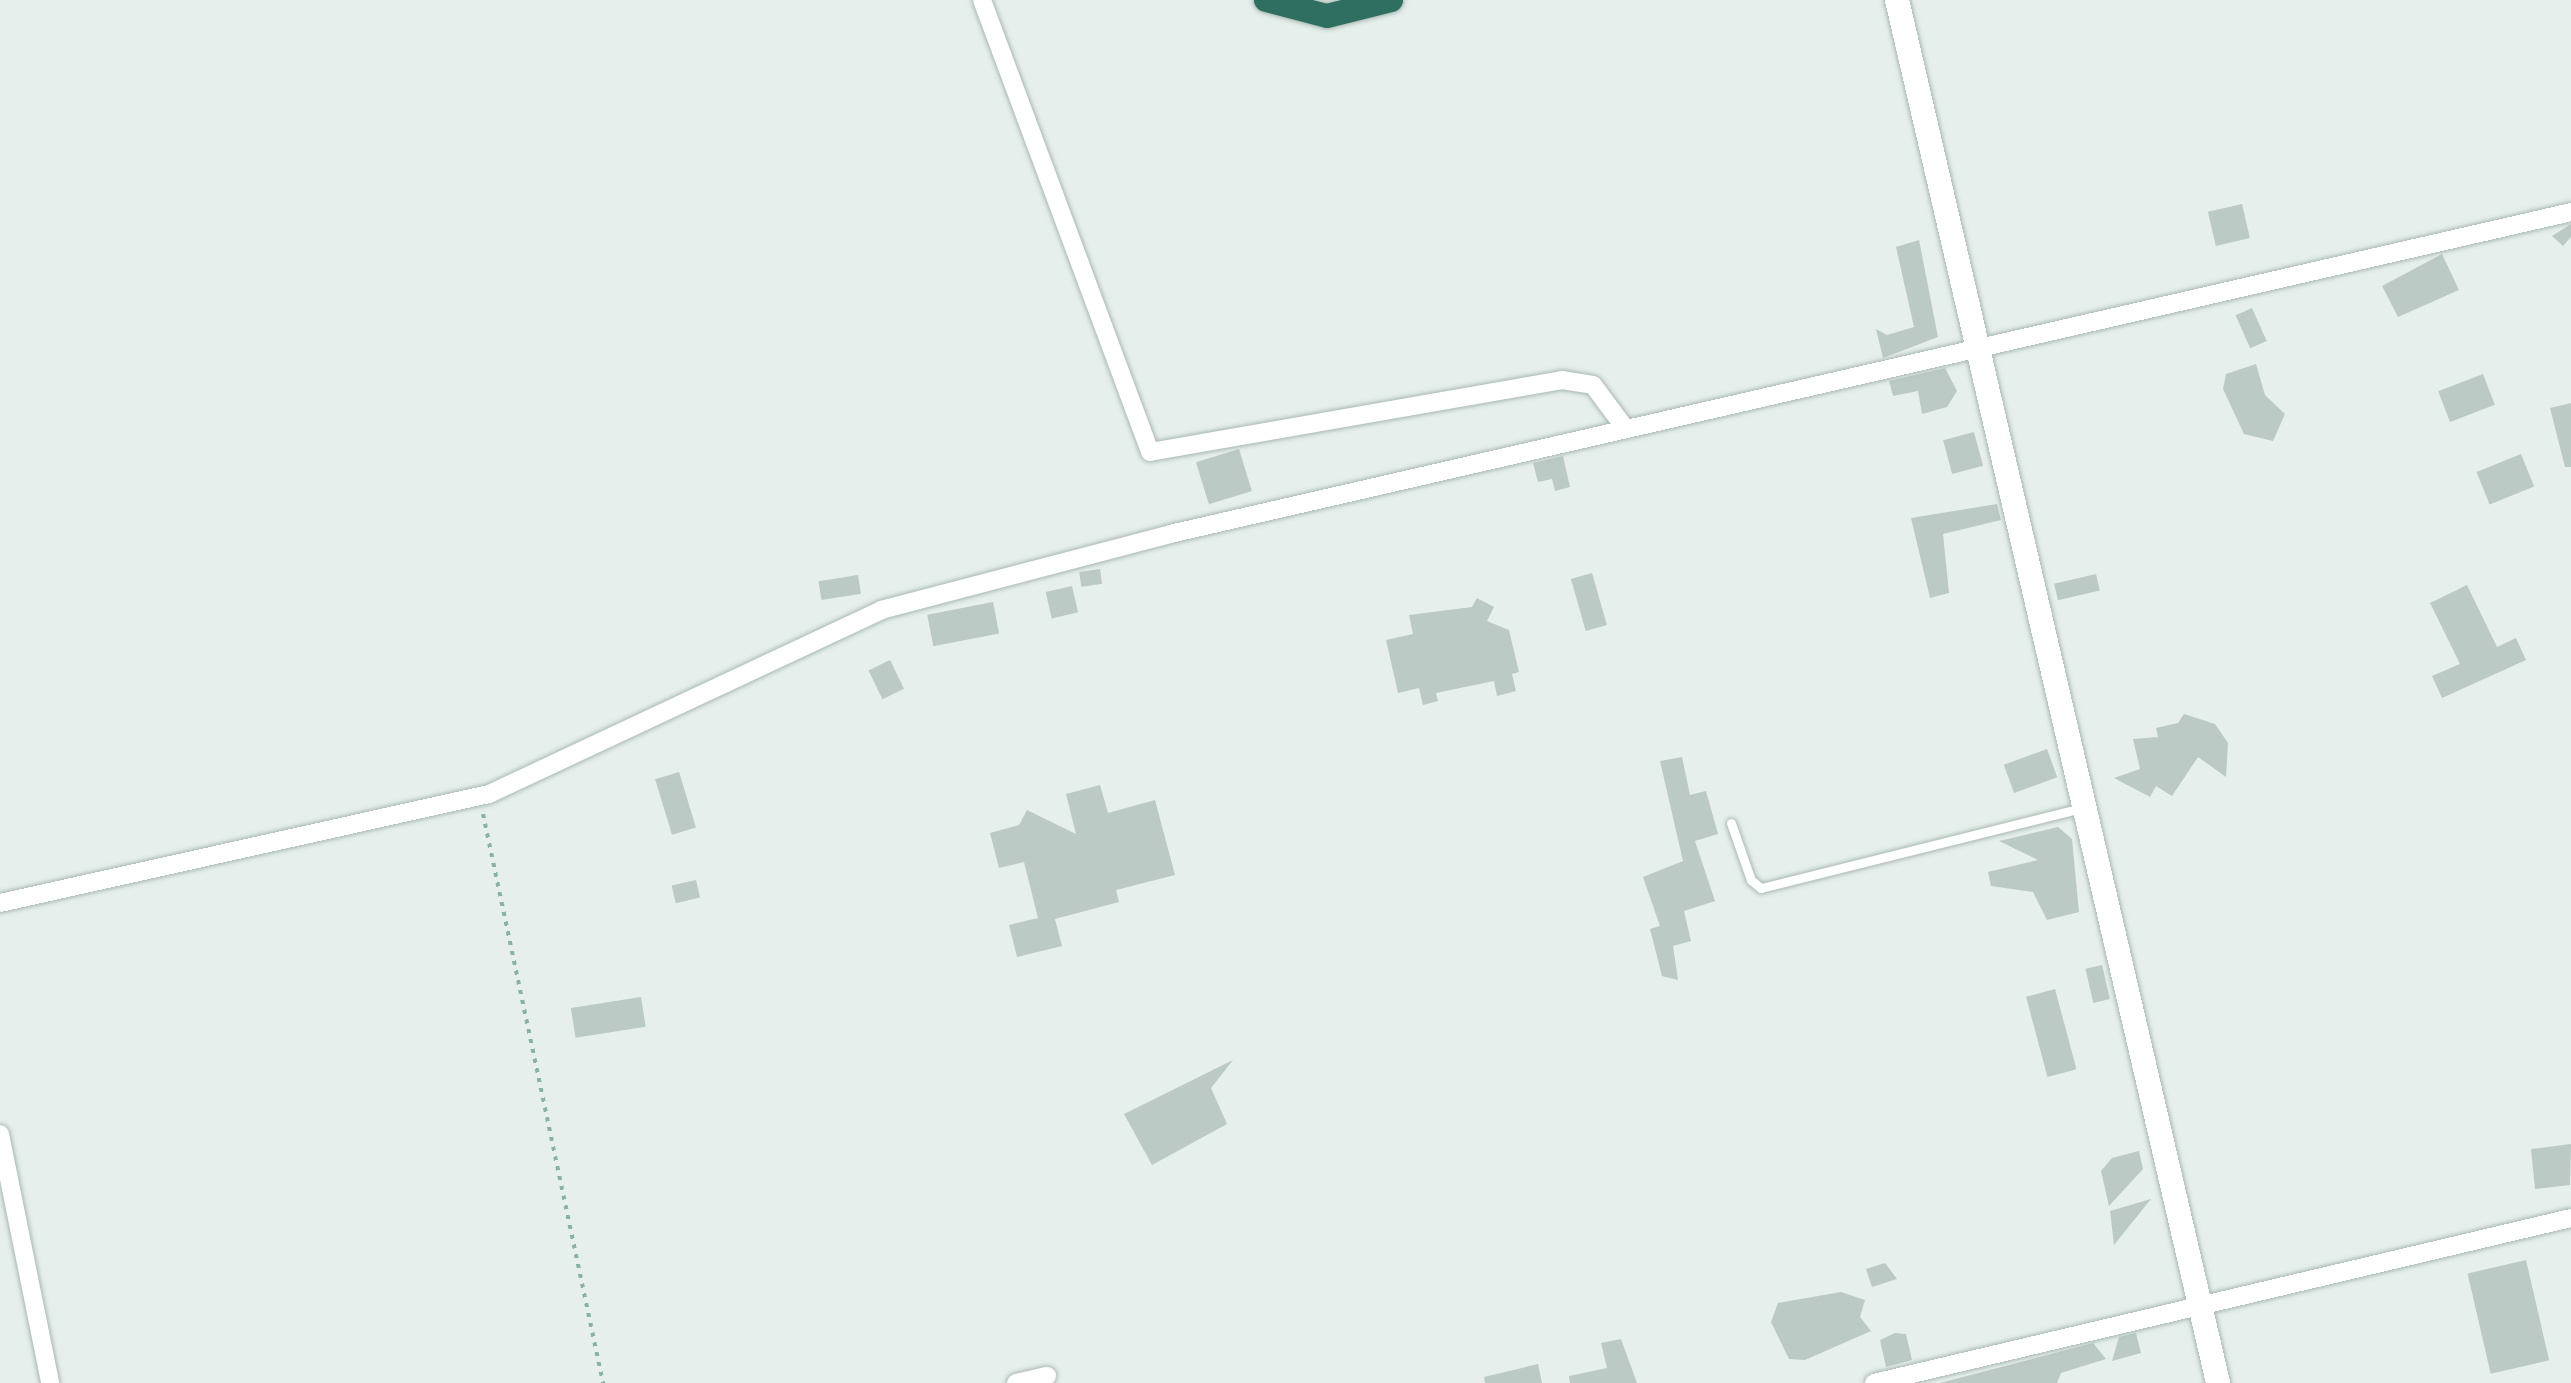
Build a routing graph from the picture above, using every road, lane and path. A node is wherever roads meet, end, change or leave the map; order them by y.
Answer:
1 (982, 0) edge
2 (1266, 0) edge
3 (1391, 0) edge
4 (1897, 0) edge
5 (2571, 212) edge
6 (1975, 349) junction
7 (1625, 428) junction
8 (480, 797) junction
9 (2083, 808) junction
10 (1731, 823) dead end
11 (0, 903) edge
12 (0, 1134) edge
13 (2571, 1218) edge
14 (2200, 1306) junction
15 (1047, 1376) dead end
16 (50, 1383) edge
17 (603, 1383) edge
18 (1016, 1383) edge
19 (1874, 1383) edge
20 (2218, 1383) edge

1 - 7 street
2 - 3 highway
4 - 6 street
5 - 6 street
6 - 7 street
6 - 9 street
7 - 8 street
8 - 11 street
8 - 17 path
9 - 10 lane
9 - 14 street
12 - 16 street
13 - 14 street
14 - 19 street
14 - 20 street
15 - 18 street

